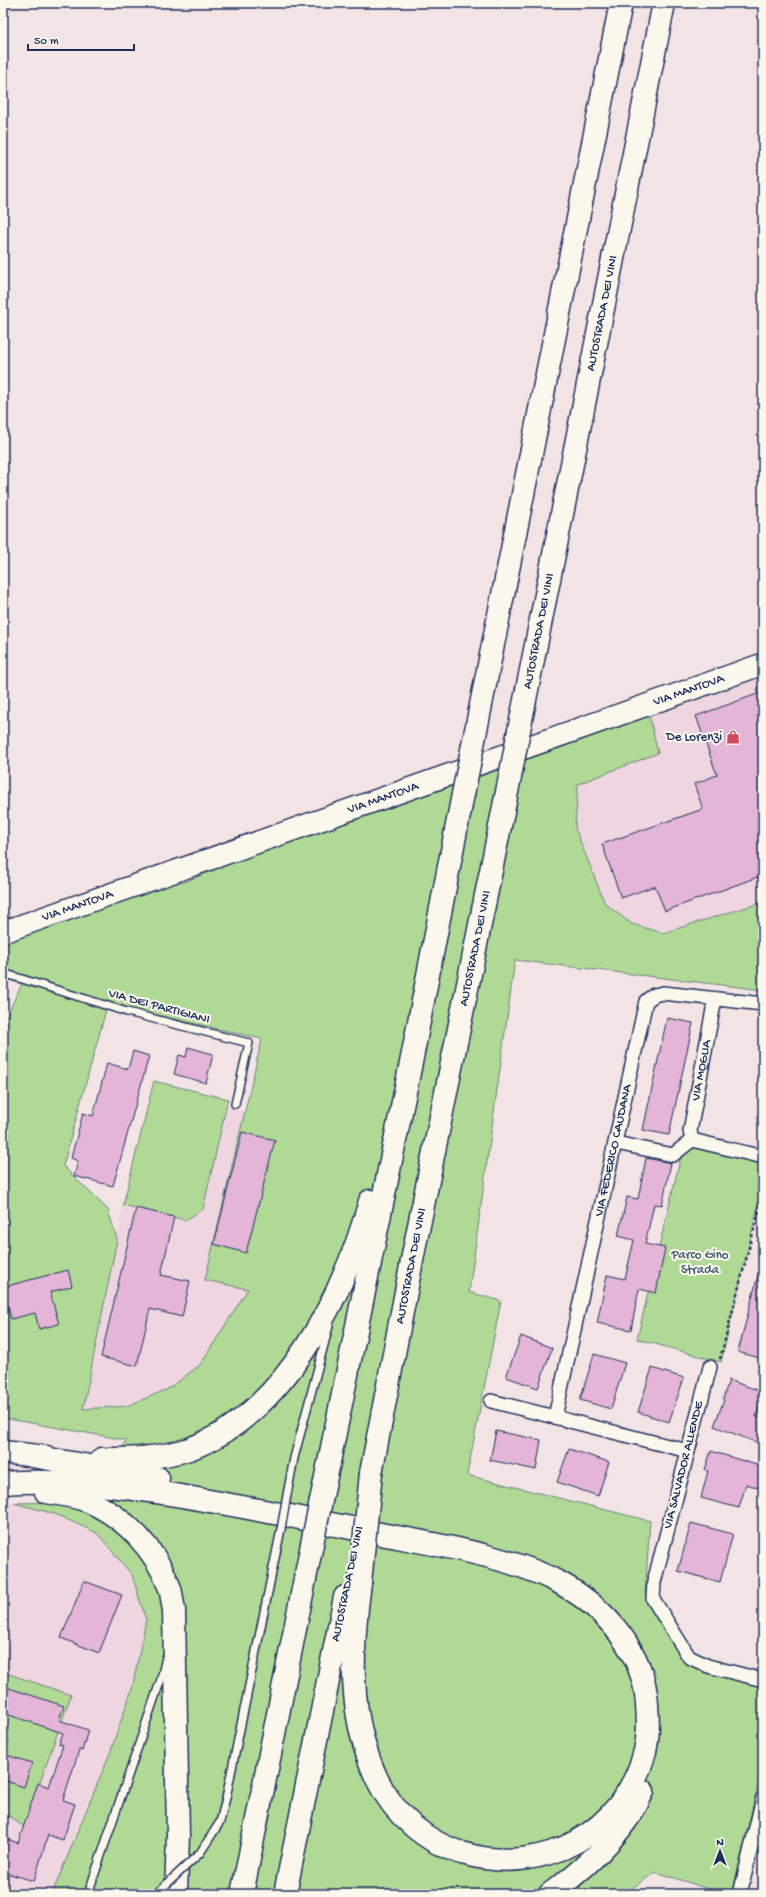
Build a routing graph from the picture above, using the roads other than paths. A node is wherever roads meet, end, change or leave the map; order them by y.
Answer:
1 (621, 3) edge
2 (664, 3) edge
3 (763, 664) edge
4 (3, 932) edge
5 (3, 973) edge
6 (715, 999) junction
7 (763, 1004) edge
8 (412, 1058) junction
9 (235, 1104) dead end
10 (692, 1140) junction
11 (616, 1143) junction
12 (763, 1157) edge
13 (341, 1281) junction
14 (710, 1367) road end
15 (490, 1401) dead end
16 (555, 1417) junction
17 (688, 1451) junction
18 (3, 1452) edge
19 (32, 1456) junction
20 (3, 1483) edge
21 (3, 1490) edge
22 (354, 1582) junction
23 (174, 1628) junction
24 (763, 1680) edge
25 (763, 1798) edge
26 (88, 1894) edge
27 (156, 1894) edge
28 (176, 1894) edge
29 (242, 1894) edge
30 (285, 1894) edge
31 (550, 1894) edge
32 (740, 1894) edge

1 - 8 highway, bridge
2 - 22 highway, AUTOSTRADA DEI VINI, bridge
3 - 4 main road, VIA MANTOVA
5 - 9 lane, VIA DEI PARTIGIANI
6 - 7 street, VIA FEDERICO CAUDANA
6 - 10 street, VIA MOGLIA
6 - 11 street, VIA FEDERICO CAUDANA
8 - 13 highway
8 - 29 highway, bridge
10 - 11 street
10 - 12 street
11 - 16 street, VIA FEDERICO CAUDANA
13 - 19 highway
13 - 27 lane, bridge
14 - 17 street, VIA SALVADOR ALLENDE
15 - 16 street
16 - 17 street
17 - 24 street, VIA SALVADOR ALLENDE
18 - 19 highway
19 - 31 highway
20 - 22 highway
21 - 23 highway
22 - 30 highway, AUTOSTRADA DEI VINI
23 - 26 lane
23 - 28 highway
25 - 32 street

